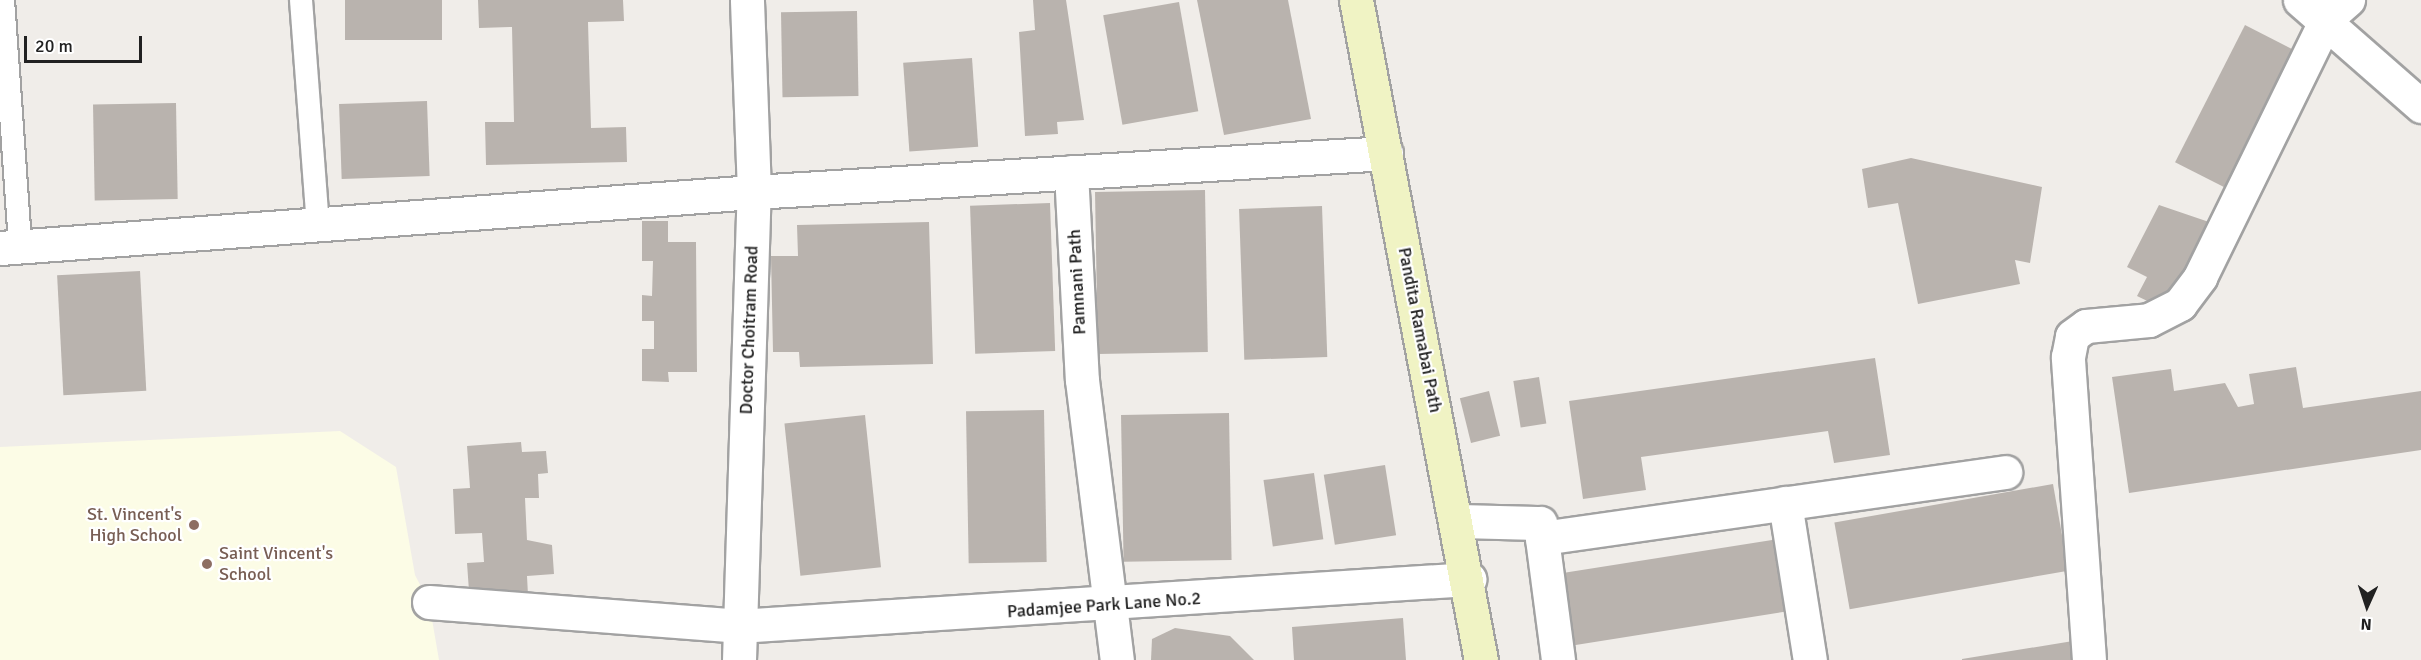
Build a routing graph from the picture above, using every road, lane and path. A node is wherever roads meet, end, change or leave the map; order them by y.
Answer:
1 (3, 0) edge
2 (301, 0) edge
3 (747, 0) edge
4 (1356, 0) edge
5 (2300, 0) edge
6 (2337, 9) edge
7 (2421, 106) edge
8 (1386, 153) junction
9 (1071, 172) junction
10 (754, 192) junction
11 (318, 224) junction
12 (10, 233) edge
13 (2005, 472) dead end
14 (1785, 503) junction
15 (1457, 521) junction
16 (1542, 538) junction
17 (1469, 579) junction
18 (429, 602) dead end
19 (1114, 606) junction
20 (738, 626) junction
21 (739, 660) edge
22 (1117, 660) edge
23 (1481, 660) edge
24 (1558, 660) edge
25 (1810, 660) edge
26 (2089, 660) edge

1 - 12 lane
2 - 11 lane
3 - 10 street, Doctor Choitram Road
4 - 8 street, Pandita Ramabai Path
5 - 6 street
6 - 7 street
6 - 26 street
8 - 9 street
8 - 15 street, Pandita Ramabai Path
9 - 10 street
9 - 19 street, Pamnani Path
10 - 11 street
10 - 20 street, Doctor Choitram Road
11 - 12 street
13 - 14 street
14 - 16 street
14 - 25 street
15 - 16 street
15 - 17 street, Pandita Ramabai Path
16 - 24 street
17 - 19 street, Padamjee Park Lane No.2
17 - 23 street, Pandita Ramabai Path
18 - 20 street, Padamjee Park Lane No.2
19 - 20 street, Padamjee Park Lane No.2
19 - 22 street, Pamnani Path
20 - 21 street, Doctor Choitram Road

